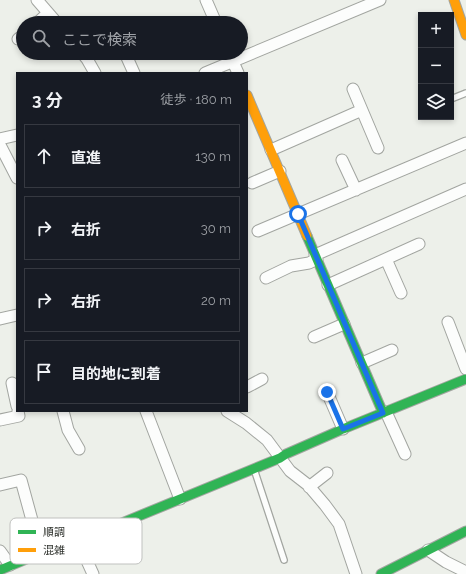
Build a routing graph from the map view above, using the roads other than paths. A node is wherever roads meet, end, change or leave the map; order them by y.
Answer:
1 (37, 0) edge
2 (206, 0) edge
3 (380, 0) edge
4 (454, 0) edge
5 (48, 13) junction
6 (45, 16) edge
7 (51, 16) edge
8 (213, 16) edge
9 (466, 35) edge
10 (248, 50) edge
11 (88, 60) edge
12 (128, 60) edge
13 (226, 60) edge
14 (232, 60) edge
15 (94, 72) edge
16 (134, 72) edge
17 (207, 72) edge
18 (238, 72) edge
19 (353, 89) dead end
20 (466, 93) edge
21 (248, 97) edge
22 (454, 98) edge
23 (362, 110) junction
24 (16, 135) edge
25 (0, 139) edge
26 (466, 143) edge
27 (0, 145) edge
28 (378, 148) dead end
29 (270, 150) junction
30 (342, 160) dead end
31 (280, 171) junction
32 (16, 176) edge
33 (252, 183) dead end
34 (466, 189) edge
35 (356, 190) junction
36 (298, 214) junction
37 (258, 231) dead end
38 (419, 244) dead end
39 (316, 257) junction
40 (386, 259) junction
41 (266, 278) dead end
42 (328, 285) junction
43 (401, 293) dead end
44 (16, 315) edge
45 (0, 319) edge
46 (448, 322) dead end
47 (344, 324) junction
48 (314, 337) dead end
49 (392, 350) dead end
50 (362, 363) junction
51 (466, 369) edge
52 (262, 379) dead end
53 (466, 379) edge
54 (12, 383) dead end
55 (248, 386) edge
56 (327, 392) dead end
57 (16, 401) edge
58 (18, 412) edge
59 (63, 412) edge
60 (146, 412) edge
61 (229, 412) edge
62 (384, 413) junction
63 (0, 420) edge
64 (343, 429) junction
65 (79, 449) dead end
66 (405, 454) dead end
67 (280, 458) junction
68 (254, 469) junction
69 (327, 474) dead end
70 (0, 485) edge
71 (309, 487) junction
72 (180, 499) junction
73 (31, 518) edge
74 (134, 518) edge
75 (466, 531) edge
76 (0, 550) edge
77 (428, 550) junction
78 (284, 560) dead end
79 (88, 564) edge
80 (5, 567) edge
81 (466, 572) edge
82 (93, 574) edge
83 (356, 574) edge
84 (381, 574) edge

1 - 5 street
2 - 8 street
3 - 10 street
4 - 9 street
5 - 6 street
5 - 7 street
11 - 15 street
12 - 16 street
13 - 17 street
14 - 18 street
19 - 23 street
20 - 22 lane
21 - 29 street
23 - 28 street
23 - 29 street
24 - 25 street
26 - 35 street
27 - 32 street
29 - 31 street
30 - 35 street
31 - 33 street
31 - 36 street
34 - 39 street
35 - 36 street
36 - 37 street
36 - 39 street
38 - 40 street
39 - 41 street
39 - 42 street
40 - 42 street
40 - 43 street
42 - 47 street
44 - 45 street
46 - 51 street
47 - 48 street
47 - 50 street
49 - 50 street
50 - 62 street
52 - 55 street
53 - 62 street
54 - 57 street
56 - 64 street
58 - 63 street
59 - 65 street
60 - 72 street
61 - 67 street
62 - 64 street
62 - 66 street
64 - 67 street
67 - 68 street
67 - 71 street
68 - 72 street
68 - 78 lane
69 - 71 street
70 - 73 street
71 - 83 street
72 - 74 street
75 - 77 street
76 - 80 street
77 - 81 street
77 - 84 street
79 - 82 street

